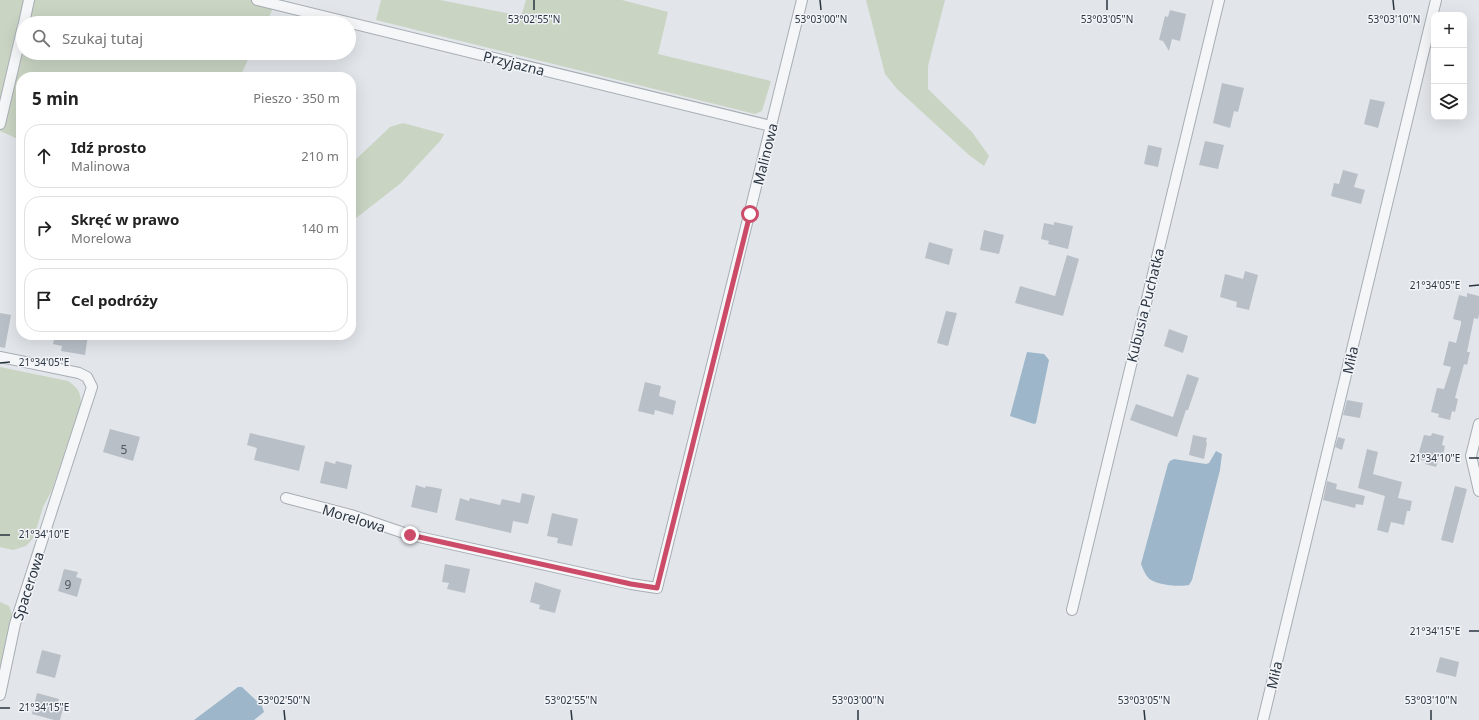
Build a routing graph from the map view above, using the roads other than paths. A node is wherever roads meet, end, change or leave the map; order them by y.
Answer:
1 (29, 0) edge
2 (258, 0) edge
3 (802, 0) edge
4 (1219, 0) edge
5 (1436, 0) edge
6 (26, 16) edge
7 (323, 16) edge
8 (356, 24) edge
9 (16, 56) edge
10 (0, 124) edge
11 (772, 126) junction
12 (0, 358) edge
13 (1479, 424) edge
14 (1479, 491) edge
15 (286, 498) dead end
16 (657, 588) joint
17 (1072, 610) dead end
18 (0, 695) edge
19 (1263, 720) edge

1 - 6 street
2 - 7 street, Przyjazna
3 - 11 street, Malinowa
4 - 17 street, Kubusia Puchatka
5 - 19 street, Miła
8 - 11 street, Przyjazna
9 - 10 street
11 - 16 street, Malinowa
12 - 18 street, Spacerowa
13 - 14 street
15 - 16 street, Morelowa

